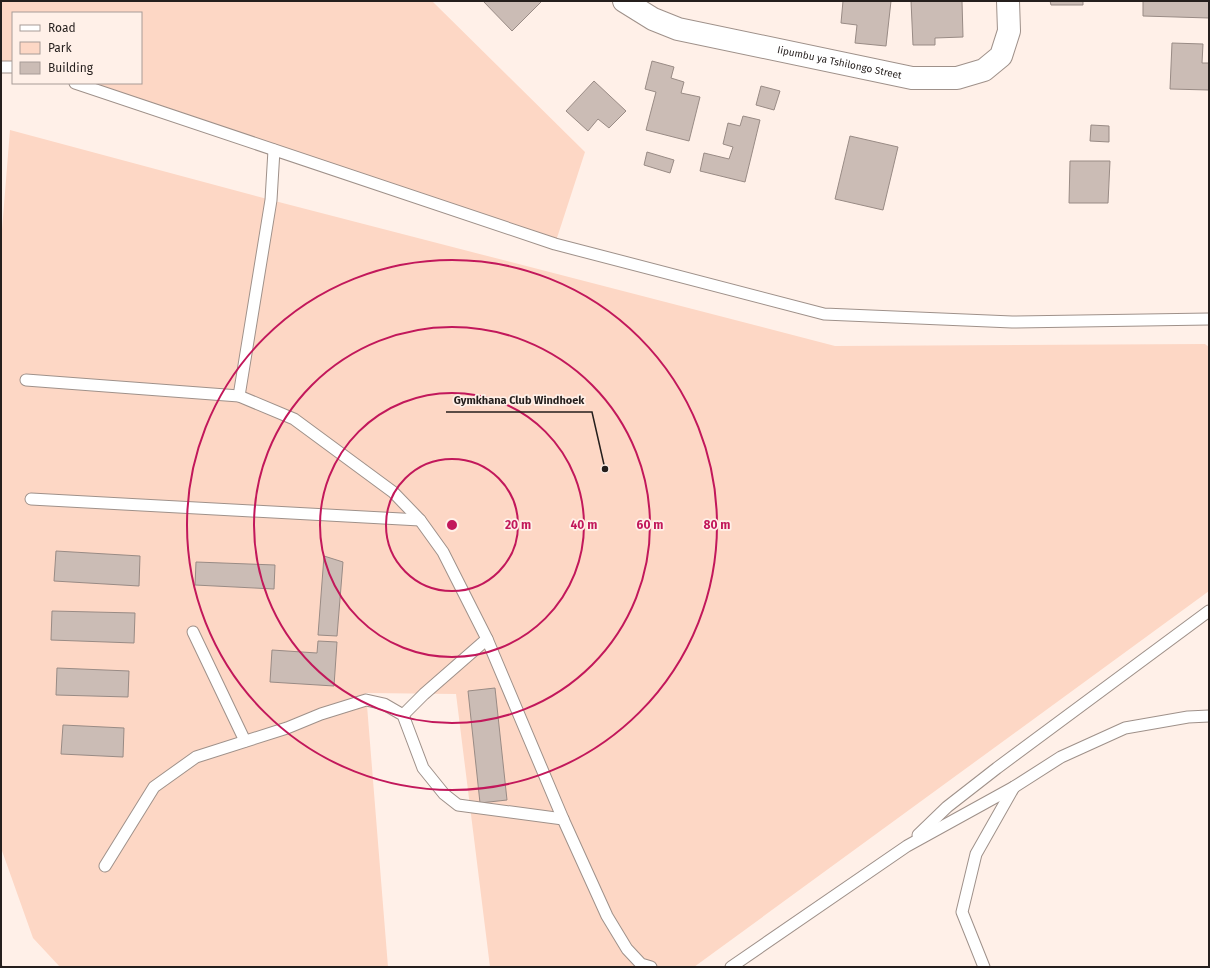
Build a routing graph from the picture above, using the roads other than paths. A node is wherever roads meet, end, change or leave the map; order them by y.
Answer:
1 (624, 1) edge
2 (1008, 1) edge
3 (1, 67) edge
4 (12, 67) edge
5 (78, 84) edge
6 (274, 150) junction
7 (1209, 319) edge
8 (26, 380) dead end
9 (239, 396) junction
10 (31, 499) dead end
11 (420, 520) junction
12 (1209, 611) edge
13 (193, 632) dead end
14 (487, 639) junction
15 (403, 716) junction
16 (1209, 716) edge
17 (245, 741) junction
18 (1014, 787) junction
19 (563, 818) junction
20 (907, 846) junction
21 (105, 866) dead end
22 (651, 967) edge
23 (731, 967) edge
24 (984, 967) edge

1 - 2 street, Iipumbu ya Tshilongo Street
3 - 4 lane
5 - 6 lane
6 - 7 lane
6 - 9 lane
8 - 9 lane
9 - 11 lane
10 - 11 lane
11 - 14 lane
12 - 20 lane
13 - 17 lane
14 - 15 lane
14 - 19 lane
15 - 17 lane
15 - 19 lane
16 - 18 lane
17 - 21 lane
18 - 20 lane
18 - 24 lane
19 - 22 lane
20 - 23 lane

